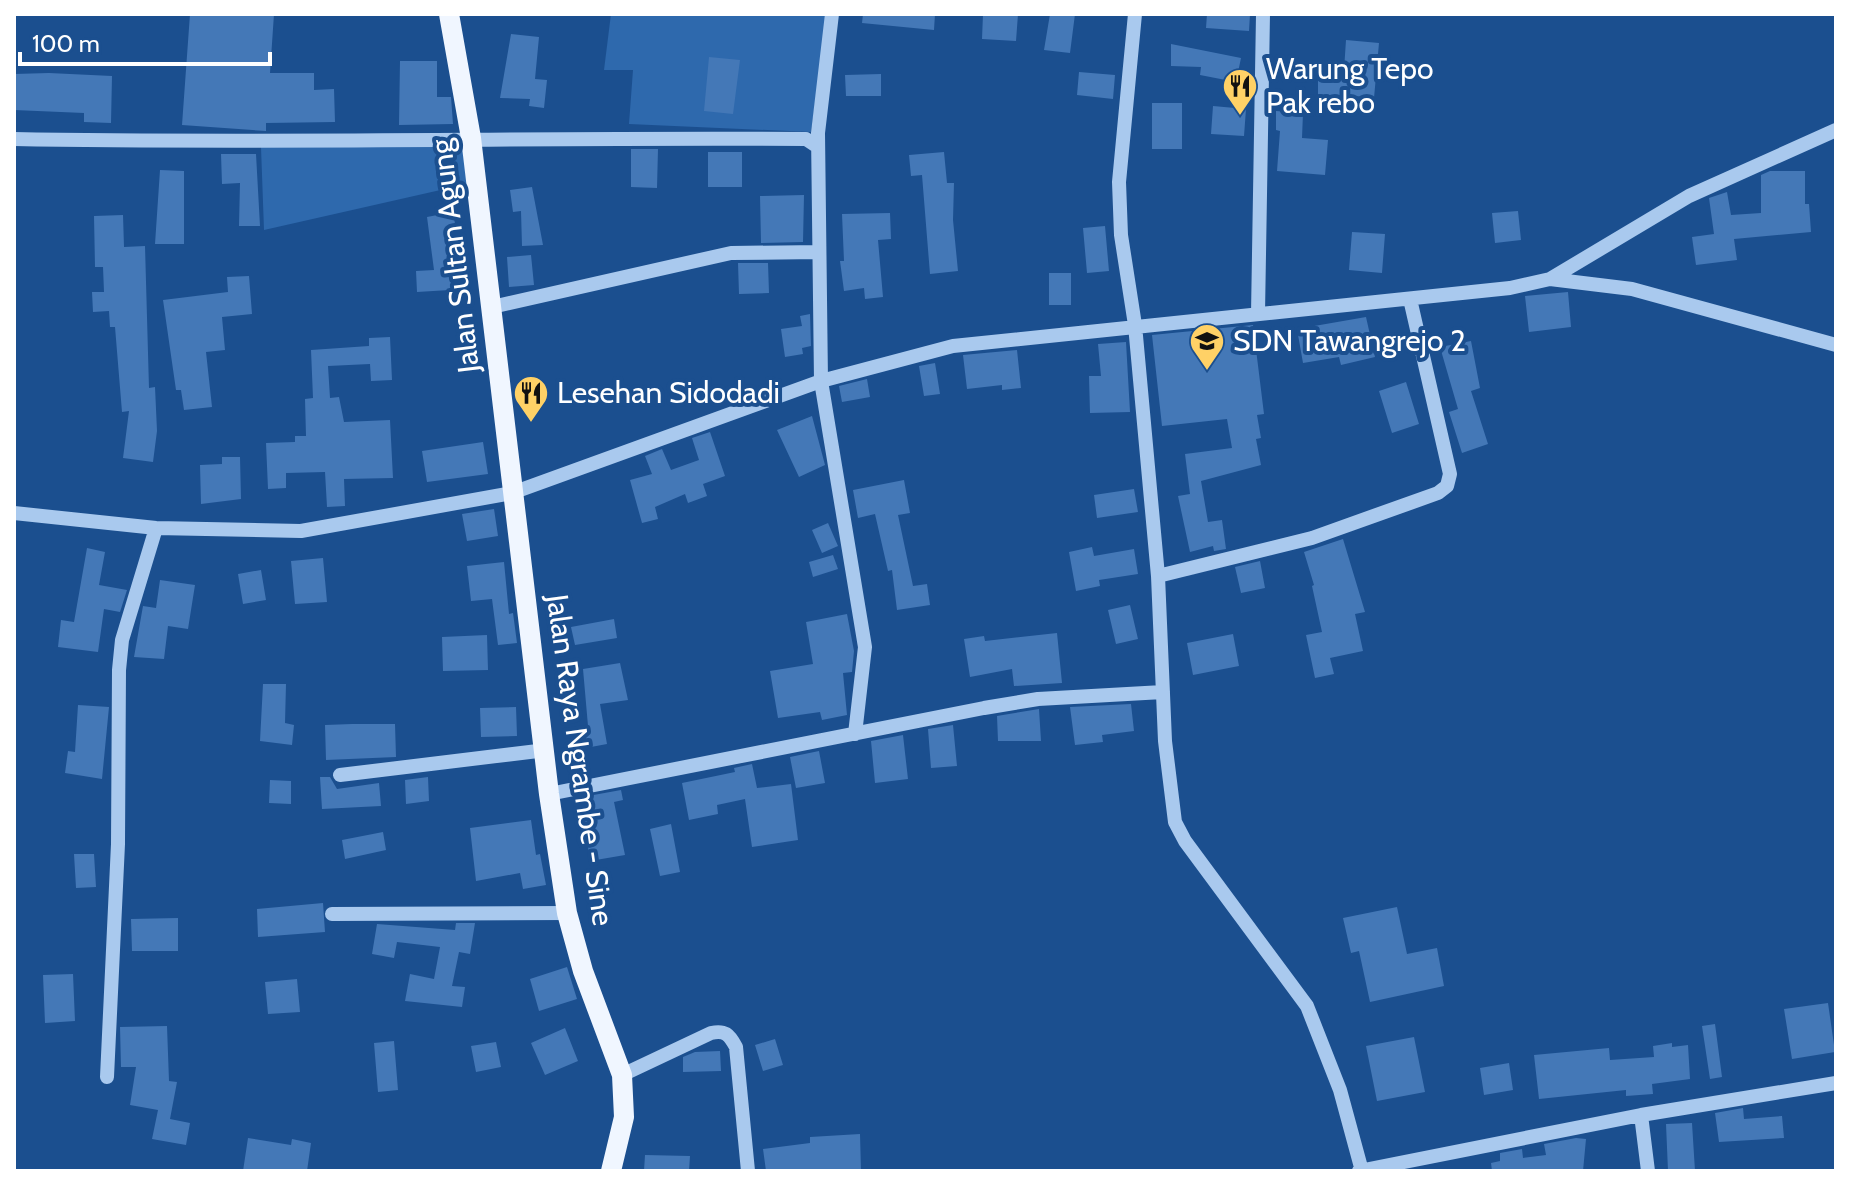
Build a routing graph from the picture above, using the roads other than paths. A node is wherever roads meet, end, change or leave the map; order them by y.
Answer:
1 (449, 14) edge
2 (832, 14) edge
3 (1135, 14) edge
4 (1263, 14) edge
5 (1836, 130) edge
6 (471, 138) junction
7 (14, 139) edge
8 (818, 147) junction
9 (819, 252) junction
10 (1550, 279) junction
11 (1410, 299) junction
12 (492, 307) junction
13 (1258, 314) junction
14 (1135, 325) junction
15 (1836, 345) edge
16 (821, 381) junction
17 (512, 493) junction
18 (14, 513) edge
19 (156, 528) junction
20 (1158, 576) junction
21 (1163, 692) junction
22 (855, 734) junction
23 (546, 750) junction
24 (340, 775) dead end
25 (549, 794) junction
26 (567, 913) junction
27 (332, 914) dead end
28 (622, 1075) junction
29 (107, 1077) dead end
30 (1836, 1083) edge
31 (1641, 1115) junction
32 (1361, 1170) edge
33 (611, 1171) edge
34 (748, 1171) edge
35 (1648, 1171) edge

1 - 6 main road, Jalan Sultan Agung
2 - 8 street
3 - 14 street
4 - 13 street
5 - 10 street
6 - 7 street
6 - 8 street
6 - 12 main road, Jalan Sultan Agung
8 - 9 street
9 - 12 street
9 - 16 street
10 - 11 street
10 - 15 street
11 - 13 street
11 - 20 street
12 - 17 main road, Jalan Sultan Agung
13 - 14 street
14 - 16 street
14 - 20 street
16 - 17 street
16 - 22 street
17 - 19 street
17 - 23 main road, Jalan Raya Ngrambe - Sine
18 - 19 street
19 - 29 street
20 - 21 street
21 - 22 street
21 - 32 street
22 - 25 street
23 - 24 street
23 - 25 main road, Jalan Raya Ngrambe - Sine
25 - 26 main road, Jalan Raya Ngrambe - Sine
26 - 27 street
26 - 28 main road, Jalan Raya Ngrambe - Sine
28 - 33 main road, Jalan Raya Ngrambe - Sine
28 - 34 street
30 - 31 street
31 - 32 street
31 - 35 street

